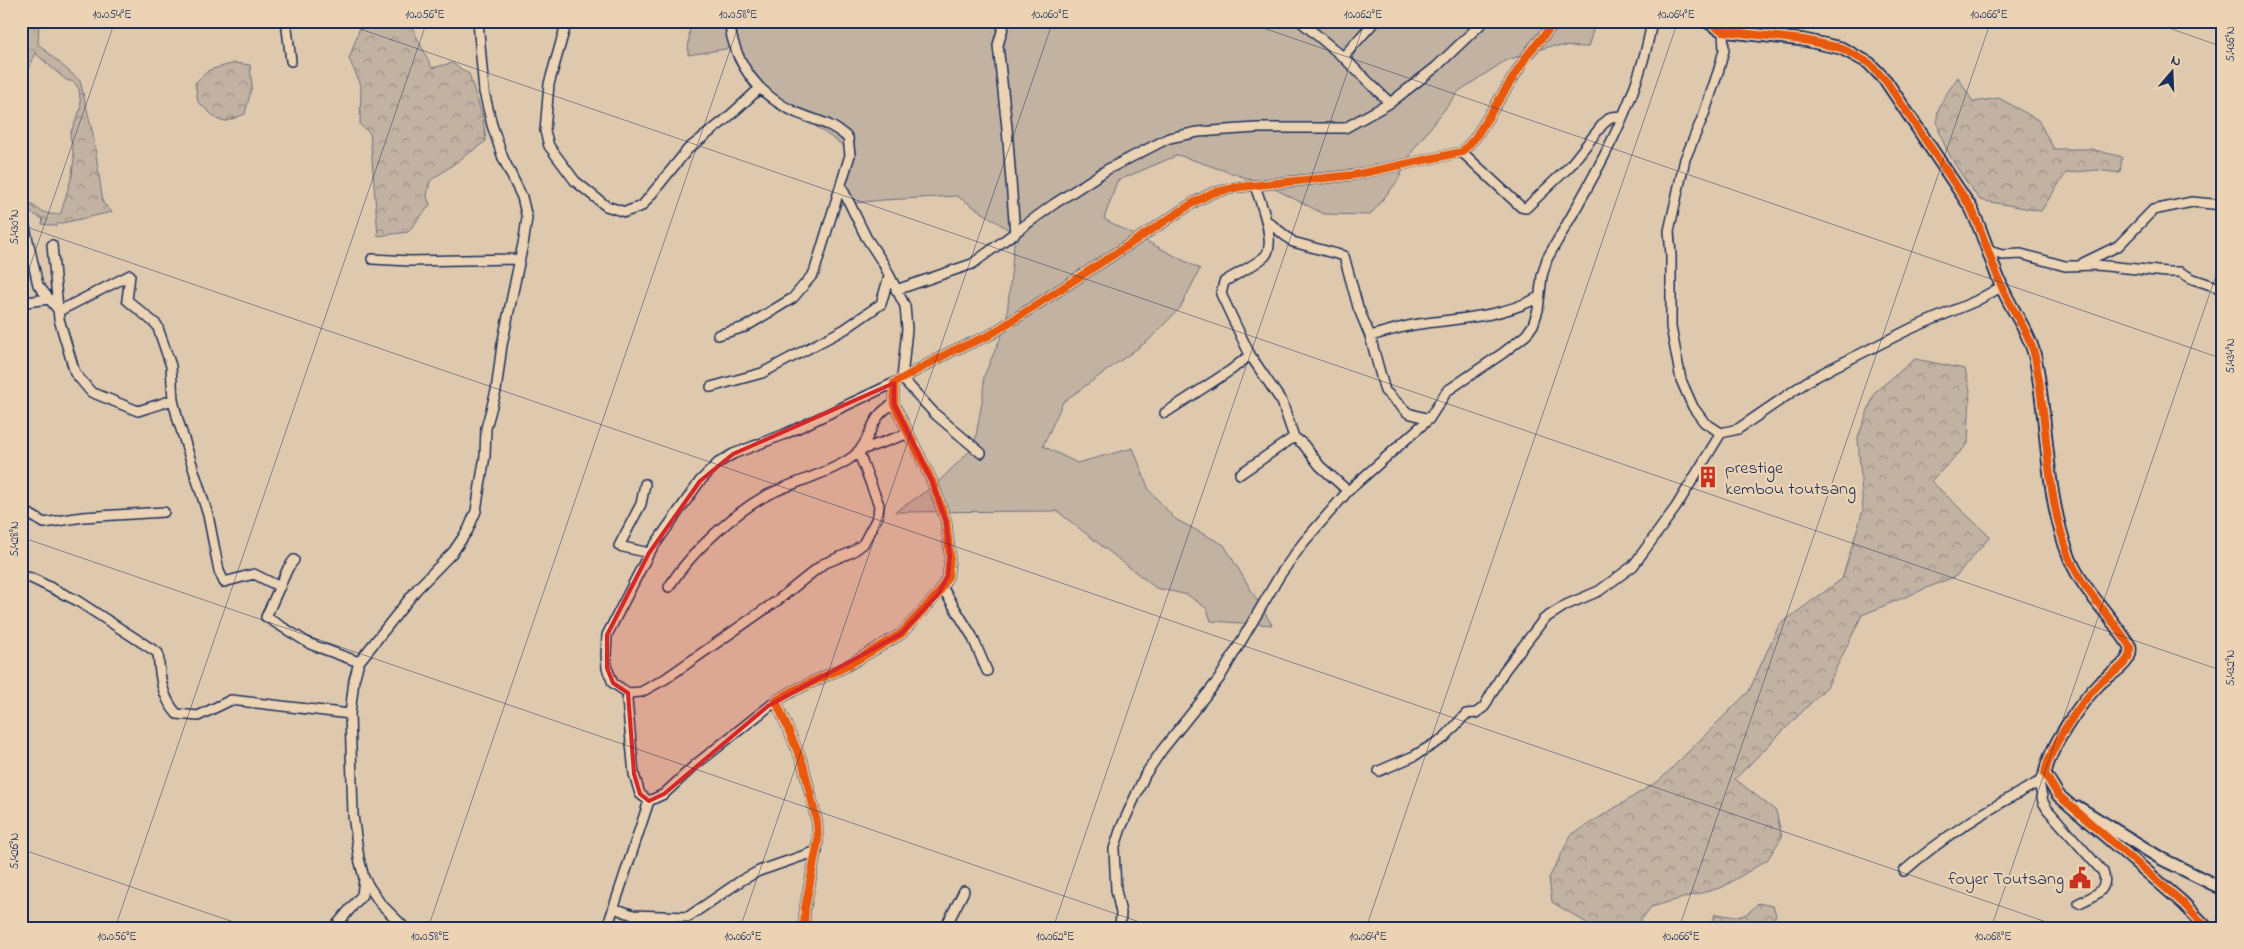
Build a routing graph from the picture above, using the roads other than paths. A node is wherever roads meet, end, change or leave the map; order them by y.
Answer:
1 (286, 21) edge
2 (478, 21) edge
3 (567, 21) edge
4 (730, 21) edge
5 (1005, 21) edge
6 (1300, 21) edge
7 (1375, 21) edge
8 (1484, 21) edge
9 (1556, 21) edge
10 (1652, 21) edge
11 (1706, 21) edge
12 (1723, 31) junction
13 (1343, 57) junction
14 (292, 61) dead end
15 (760, 88) junction
16 (1390, 104) junction
17 (1622, 116) junction
18 (1462, 152) junction
19 (1255, 186) junction
20 (842, 188) junction
21 (2223, 205) edge
22 (21, 219) edge
23 (1267, 221) junction
24 (1015, 234) junction
25 (52, 245) dead end
26 (1989, 251) junction
27 (372, 259) dead end
28 (519, 259) junction
29 (2079, 264) junction
30 (890, 276) junction
31 (2001, 287) junction
32 (2223, 289) edge
33 (896, 290) junction
34 (1540, 297) junction
35 (49, 299) junction
36 (21, 304) edge
37 (59, 312) junction
38 (718, 335) dead end
39 (1370, 336) junction
40 (1250, 354) junction
41 (898, 380) junction
42 (711, 387) dead end
43 (173, 400) junction
44 (894, 404) junction
45 (1164, 413) dead end
46 (1428, 419) junction
47 (1721, 433) junction
48 (907, 434) junction
49 (1294, 437) junction
50 (858, 452) junction
51 (981, 453) dead end
52 (1240, 474) dead end
53 (645, 484) dead end
54 (1348, 491) junction
55 (21, 509) edge
56 (164, 512) dead end
57 (648, 553) junction
58 (294, 560) dead end
59 (21, 576) edge
60 (280, 587) junction
61 (669, 587) dead end
62 (942, 587) junction
63 (359, 662) junction
64 (987, 671) dead end
65 (628, 694) junction
66 (776, 701) junction
67 (350, 714) junction
68 (1379, 771) dead end
69 (2042, 778) junction
70 (2058, 795) junction
71 (649, 801) junction
72 (817, 851) junction
73 (1904, 871) dead end
74 (364, 878) junction
75 (2223, 889) edge
76 (964, 891) dead end
77 (2080, 903) dead end
78 (614, 908) junction
79 (334, 928) edge
80 (405, 928) edge
81 (607, 928) edge
82 (804, 928) edge
83 (945, 928) edge
84 (1120, 928) edge
85 (2207, 928) edge

1 - 14 street
2 - 28 street
3 - 15 street
4 - 15 street
5 - 24 street
6 - 13 street
7 - 13 street
8 - 16 street
9 - 18 street
10 - 17 street
11 - 12 street
12 - 26 street
12 - 47 street
13 - 16 street
15 - 20 street
16 - 24 street
17 - 18 street
17 - 34 street
18 - 19 street
19 - 23 street
19 - 41 street
20 - 30 street
20 - 38 street
21 - 29 street
22 - 35 street
23 - 39 street
23 - 40 street
24 - 33 street
25 - 37 street
26 - 29 street
26 - 31 street
27 - 28 street
28 - 63 street
29 - 32 street
30 - 33 street
30 - 42 street
31 - 47 street
31 - 69 street
33 - 41 street
34 - 39 street
34 - 46 street
35 - 36 street
35 - 37 street
37 - 43 street
37 - 43 street
39 - 46 street
40 - 45 street
40 - 49 street
41 - 44 street
41 - 51 street
41 - 57 street
43 - 60 street
44 - 48 street
44 - 50 street
46 - 54 street
47 - 68 street
48 - 50 street
48 - 62 street
49 - 52 street
49 - 54 street
50 - 61 street
50 - 65 street
53 - 57 street
54 - 84 street
55 - 56 street
57 - 65 street
58 - 60 street
59 - 67 street
60 - 63 street
62 - 64 street
62 - 66 street
63 - 67 street
65 - 71 street
66 - 71 street
66 - 72 street
67 - 74 street
69 - 70 street
69 - 73 street
69 - 77 street
70 - 75 street
70 - 85 street
71 - 78 street
72 - 78 street
72 - 82 street
74 - 79 street
74 - 80 street
76 - 83 street
78 - 81 street

